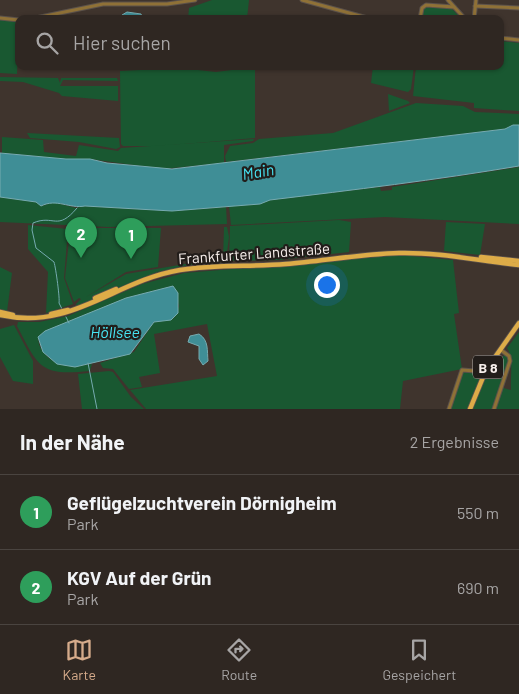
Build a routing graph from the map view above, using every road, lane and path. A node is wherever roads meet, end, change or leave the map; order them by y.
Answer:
1 (195, 0) edge
2 (302, 0) edge
3 (448, 0) edge
4 (476, 0) edge
5 (475, 6) junction
6 (454, 7) junction
7 (519, 8) edge
8 (50, 15) edge
9 (356, 15) edge
10 (421, 15) edge
11 (461, 15) edge
12 (474, 15) edge
13 (0, 18) edge
14 (15, 20) edge
15 (504, 38) edge
16 (519, 40) edge
17 (519, 261) edge
18 (519, 265) edge
19 (0, 314) edge
20 (519, 323) edge
21 (501, 350) junction
22 (483, 376) junction
23 (449, 409) edge
24 (470, 409) edge
25 (494, 409) edge

1 - 8 street
2 - 9 street
3 - 6 street
4 - 5 street
5 - 7 street
5 - 12 street
6 - 10 street
6 - 11 street
13 - 14 street
15 - 16 street
17 - 19 main road, Frankfurter Landstraße
18 - 19 main road, Frankfurter Landstraße
20 - 21 main road, B 8
21 - 22 main road, B 8
21 - 25 street
22 - 23 street
22 - 24 main road, B 8

